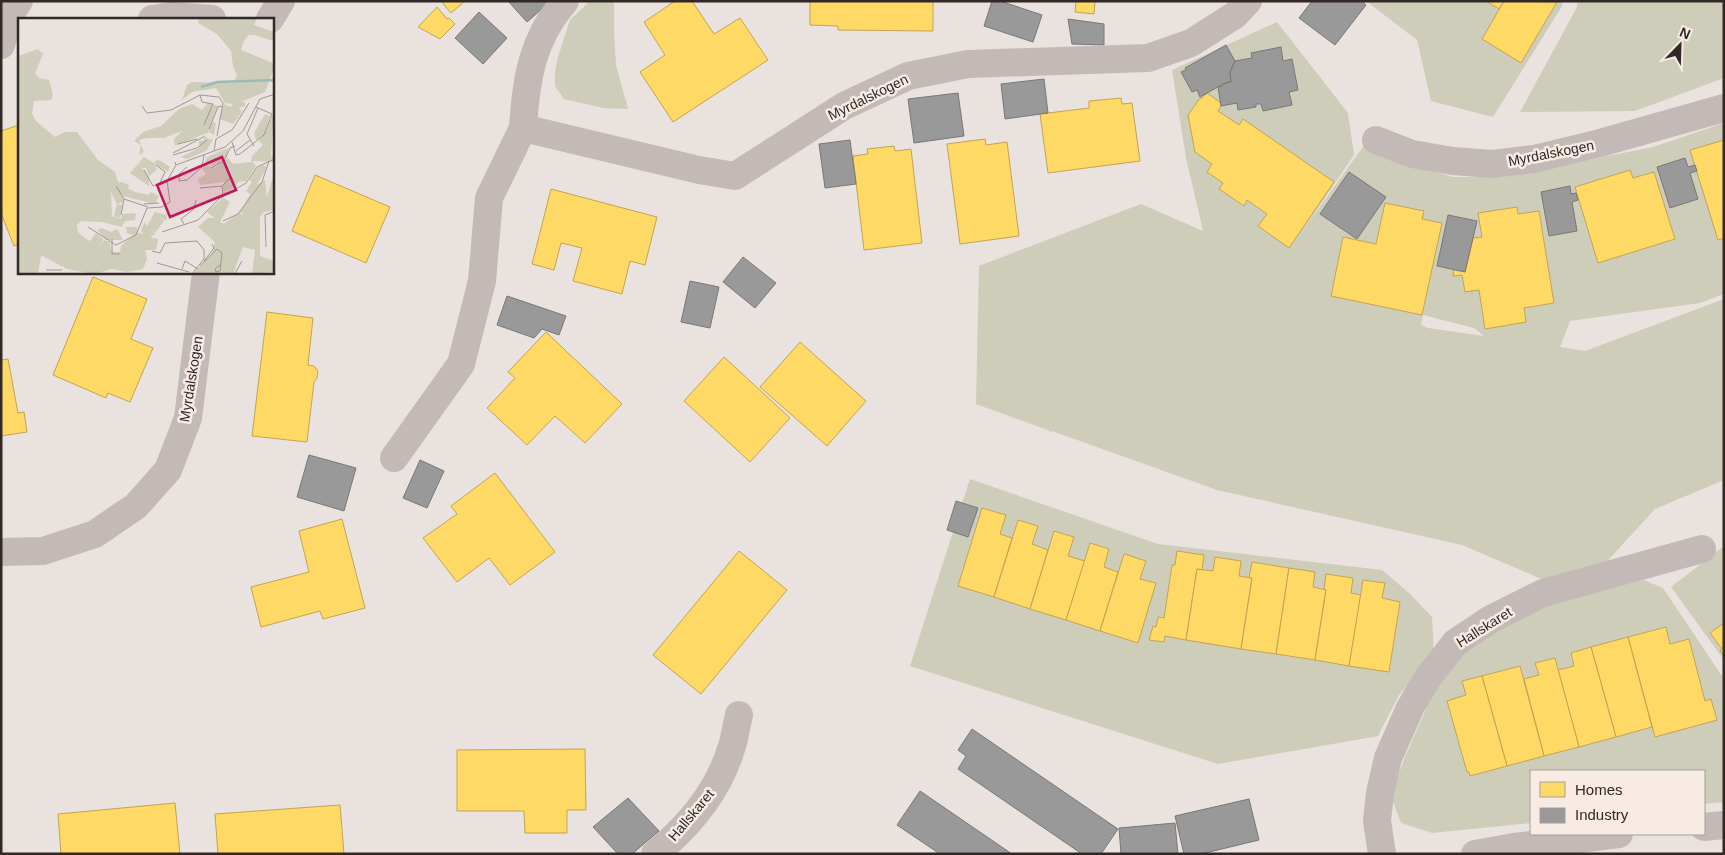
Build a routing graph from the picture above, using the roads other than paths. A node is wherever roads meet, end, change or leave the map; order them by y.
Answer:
1 (19, 1) edge
2 (282, 1) edge
3 (565, 1) edge
4 (1248, 1) edge
5 (159, 18) edge
6 (199, 18) edge
7 (271, 18) edge
8 (1, 47) edge
9 (18, 51) edge
10 (1724, 108) edge
11 (523, 128) junction
12 (1376, 140) dead end
13 (206, 274) edge
14 (394, 458) dead end
15 (1702, 549) dead end
16 (1, 552) edge
17 (739, 715) dead end
18 (1724, 825) edge
19 (1705, 827) edge
20 (1611, 835) edge
21 (654, 854) edge
22 (1382, 854) edge
23 (1475, 854) edge

1 - 8 street
2 - 7 street
3 - 11 street
4 - 11 street, Myrdalskogen
5 - 6 street
8 - 9 street
10 - 12 street, Myrdalskogen
11 - 14 street
13 - 16 street, Myrdalskogen
15 - 22 street, Hallskaret
17 - 21 street, Hallskaret
18 - 19 street
20 - 23 street

